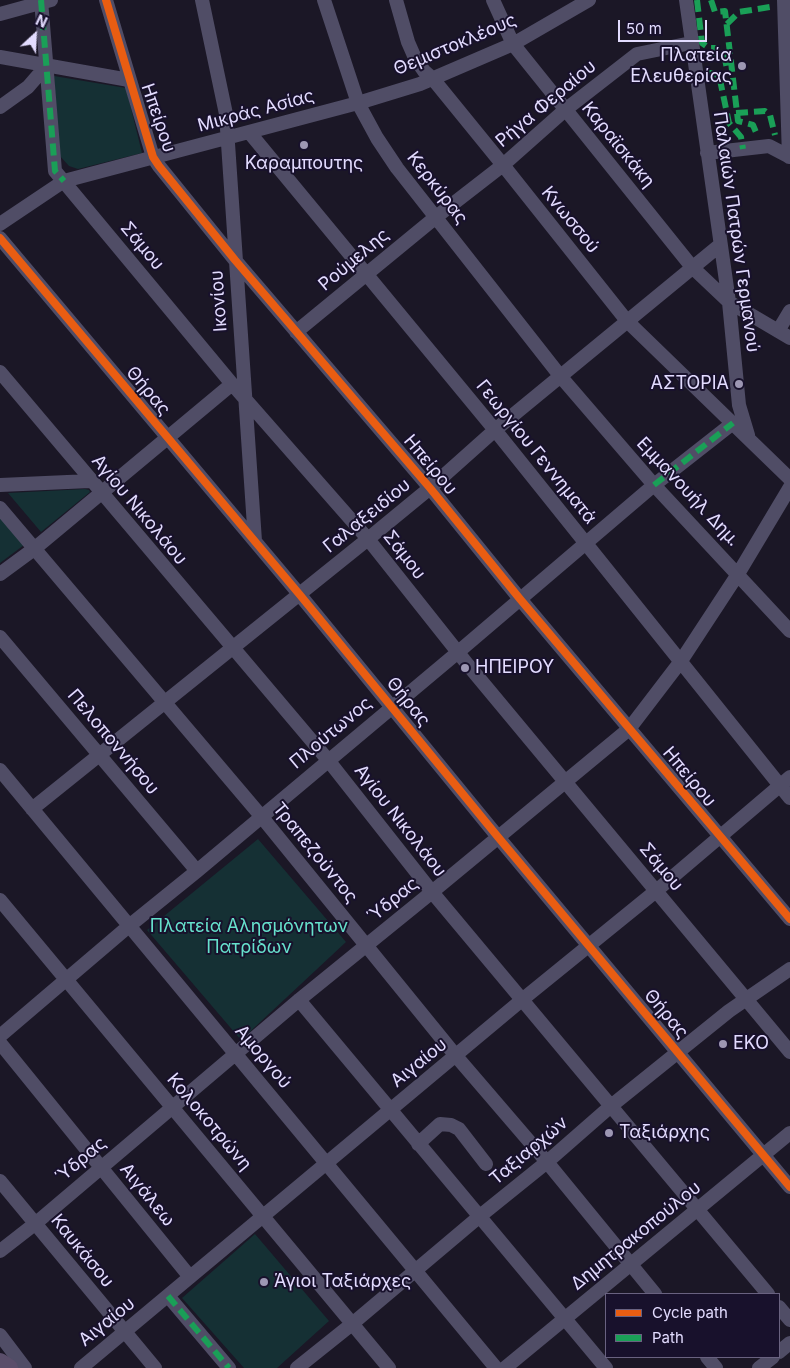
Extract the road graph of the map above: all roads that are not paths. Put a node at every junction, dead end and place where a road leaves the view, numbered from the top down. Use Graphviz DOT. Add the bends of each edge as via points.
graph roads {
  1 [pos="106,0"];
  2 [pos="202,0"];
  3 [pos="324,0"];
  4 [pos="396,0"];
  5 [pos="493,0"];
  6 [pos="686,0"];
  7 [pos="784,0"];
  8 [pos="45,1"];
  9 [pos="586,1"];
  10 [pos="790,4"];
  11 [pos="0,14"];
  12 [pos="691,43"];
  13 [pos="513,44"];
  14 [pos="0,57"];
  15 [pos="47,65"];
  16 [pos="433,79"];
  17 [pos="129,80"];
  18 [pos="358,103"];
  19 [pos="0,107"];
  20 [pos="565,110"];
  21 [pos="248,132"];
  22 [pos="227,138"];
  23 [pos="707,153"];
  24 [pos="153,157"];
  25 [pos="790,157"];
  26 [pos="502,165"];
  27 [pos="64,181"];
  28 [pos="436,217"];
  29 [pos="0,224"];
  30 [pos="0,238"];
  31 [pos="720,245"];
  32 [pos="235,260"];
  33 [pos="692,267"];
  34 [pos="366,274"];
  35 [pos="729,302"];
  36 [pos="790,311"];
  37 [pos="627,322"];
  38 [pos="778,331"];
  39 [pos="296,332"];
  40 [pos="790,338"];
  41 [pos="0,372"];
  42 [pos="561,377"];
  43 [pos="232,384"];
  44 [pos="245,398"];
  45 [pos="733,424"];
  46 [pos="496,430"];
  47 [pos="167,438"];
  48 [pos="750,438"];
  49 [pos="790,479"];
  50 [pos="90,481"];
  51 [pos="0,485"];
  52 [pos="654,485"];
  53 [pos="790,487"];
  54 [pos="430,488"];
  55 [pos="100,493"];
  56 [pos="0,508"];
  57 [pos="368,539"];
  58 [pos="255,541"];
  59 [pos="585,543"];
  60 [pos="34,549"];
  61 [pos="0,574"];
  62 [pos="738,574"];
  63 [pos="300,595"];
  64 [pos="520,599"];
  65 [pos="790,631"];
  66 [pos="0,637"];
  67 [pos="233,649"];
  68 [pos="457,653"];
  69 [pos="681,661"];
  70 [pos="165,702"];
  71 [pos="392,706"];
  72 [pos="629,729"];
  73 [pos="99,755"];
  74 [pos="328,760"];
  75 [pos="0,770"];
  76 [pos="564,781"];
  77 [pos="785,781"];
  78 [pos="790,798"];
  79 [pos="32,809"];
  80 [pos="261,816"];
  81 [pos="719,836"];
  82 [pos="498,837"];
  83 [pos="197,871"];
  84 [pos="656,891"];
  85 [pos="432,892"];
  86 [pos="0,900"];
  87 [pos="790,919"];
  88 [pos="129,926"];
  89 [pos="365,945"];
  90 [pos="589,946"];
  91 [pos="790,969"];
  92 [pos="66,980"];
  93 [pos="523,999"];
  94 [pos="745,999"];
  95 [pos="299,1000"];
  96 [pos="0,1036"];
  97 [pos="0,1043"];
  98 [pos="678,1051"];
  99 [pos="790,1052"];
  100 [pos="235,1054"];
  101 [pos="456,1056"];
  102 [pos="611,1106"];
  103 [pos="172,1107"];
  104 [pos="390,1110"];
  105 [pos="790,1133"];
  106 [pos="418,1144"];
  107 [pos="764,1155"];
  108 [pos="547,1162"];
  109 [pos="326,1163"];
  110 [pos="486,1164"];
  111 [pos="101,1168"];
  112 [pos="0,1181"];
  113 [pos="790,1186"];
  114 [pos="698,1210"];
  115 [pos="263,1216"];
  116 [pos="480,1216"];
  117 [pos="36,1223"];
  118 [pos="0,1251"];
  119 [pos="630,1265"];
  120 [pos="415,1270"];
  121 [pos="190,1277"];
  122 [pos="654,1293"];
  123 [pos="767,1293"];
  124 [pos="168,1296"];
  125 [pos="780,1308"];
  126 [pos="564,1319"];
  127 [pos="790,1320"];
  128 [pos="352,1324"];
  129 [pos="124,1333"];
  130 [pos="0,1335"];
  131 [pos="790,1343"];
  132 [pos="780,1351"];
  133 [pos="708,1358"];
  134 [pos="772,1358"];
  135 [pos="0,1362"];
  136 [pos="9,1368"];
  137 [pos="25,1368"];
  138 [pos="81,1368"];
  139 [pos="155,1368"];
  140 [pos="229,1368"];
  141 [pos="297,1368"];
  142 [pos="389,1368"];
  143 [pos="496,1368"];
  144 [pos="505,1368"];
  145 [pos="606,1368"];
  146 [pos="716,1368"];
  147 [pos="760,1368"];
  1 -- 17 [label="street, Ηπείρου"];
  2 -- 22 [label="street, Ικονίου" via="226,114"];
  3 -- 18 [label="street, Κερκύρας"];
  4 -- 16 [label="street, Κνωσσού" via="415,58"];
  5 -- 13 [label="street, Καραϊσκάκη"];
  6 -- 12 [label="street, Παλαιών Πατρών Γερμανού"];
  7 -- 10 [label="street"];
  7 -- 25 [label="street"];
  8 -- 11 [label="street"];
  8 -- 15 [label="street, Σάμου"];
  9 -- 13 [label="street, Θεμιστοκλέους"];
  12 -- 20 [label="street, Ρήγα Φεραίου" via="637,54"];
  12 -- 23 [label="street, Παλαιών Πατρών Γερμανού"];
  13 -- 16 [label="street, Θεμιστοκλέους"];
  13 -- 20 [label="street, Καραϊσκάκη"];
  14 -- 15 [label="street"];
  15 -- 17 [label="street"];
  15 -- 19 [label="street" via="28,87"];
  15 -- 27 [label="street, Σάμου" via="55,171"];
  16 -- 18 [label="street, Θεμιστοκλέους"];
  16 -- 26 [label="street, Κνωσσού"];
  17 -- 24 [label="street, Ηπείρου"];
  18 -- 21 [label="street, Μικράς Ασίας"];
  18 -- 28 [label="street, Κερκύρας" via="397,168"];
  20 -- 26 [label="street, Ρήγα Φεραίου"];
  20 -- 33 [label="street, Καραϊσκάκη"];
  21 -- 22 [label="street, Μικράς Ασίας"];
  21 -- 34 [label="street, Γεωργίου Γεννηματά"];
  22 -- 24 [label="street, Μικράς Ασίας"];
  22 -- 32 [label="street, Ικονίου"];
  23 -- 25 [label="street" via="769,146"];
  23 -- 31 [label="street, Παλαιών Πατρών Γερμανού"];
  24 -- 27 [label="street, Μικράς Ασίας"];
  24 -- 32 [label="street, Ηπείρου"];
  26 -- 28 [label="street, Ρήγα Φεραίου"];
  26 -- 37 [label="street, Κνωσσού"];
  27 -- 29 [label="street, Μικράς Ασίας"];
  27 -- 43 [label="street, Σάμου"];
  28 -- 34 [label="street, Ρούμελης"];
  28 -- 42 [label="street, Κερκύρας"];
  30 -- 47 [label="street, Θήρας"];
  31 -- 33 [label="street, Γαλαξειδίου"];
  31 -- 35 [label="street, Παλαιών Πατρών Γερμανού"];
  32 -- 39 [label="street, Ηπείρου"];
  32 -- 44 [label="street, Ικονίου"];
  33 -- 35 [label="street, Καραϊσκάκη"];
  33 -- 37 [label="street, Γαλαξειδίου"];
  34 -- 39 [label="street, Ρούμελης"];
  34 -- 46 [label="street, Γεωργίου Γεννηματά"];
  35 -- 38 [label="street, Καραϊσκάκη"];
  35 -- 48 [label="street, Παλαιών Πατρών Γερμανού" via="739,405"];
  36 -- 38 [label="street"];
  37 -- 42 [label="street, Γαλαξειδίου"];
  37 -- 45 [label="street, Κνωσσού"];
  38 -- 40 [label="street, Καραϊσκάκη"];
  39 -- 54 [label="street, Ηπείρου"];
  41 -- 50 [label="street, Αγίου Νικολάου"];
  42 -- 46 [label="street, Γαλαξειδίου"];
  42 -- 52 [label="street, Εμμανουήλ Δημ."];
  43 -- 44 [label="street, Σάμου"];
  43 -- 47 [label="street"];
  44 -- 57 [label="street, Σάμου"];
  44 -- 58 [label="street, Ικονίου"];
  45 -- 48 [label="street, Κνωσσού"];
  45 -- 52 [label="street, Πλούτωνος"];
  46 -- 54 [label="street, Γαλαξειδίου"];
  46 -- 59 [label="street, Γεωργίου Γεννηματά"];
  47 -- 55 [label="street"];
  47 -- 58 [label="street, Θήρας"];
  48 -- 49 [label="street, Κνωσσού"];
  50 -- 51 [label="street"];
  50 -- 55 [label="street, Αγίου Νικολάου"];
  52 -- 59 [label="street, Πλούτωνος"];
  52 -- 62 [label="street, Εμμανουήλ Δημ."];
  53 -- 62 [label="street, Ύδρας"];
  54 -- 57 [label="street, Γαλαξειδίου"];
  54 -- 64 [label="street, Ηπείρου"];
  55 -- 60 [label="street"];
  55 -- 67 [label="street, Αγίου Νικολάου"];
  56 -- 60 [label="street, Τραπεζούντος"];
  57 -- 63 [label="street, Γαλαξειδίου"];
  57 -- 68 [label="street, Σάμου"];
  58 -- 63 [label="street, Θήρας"];
  59 -- 64 [label="street, Πλούτωνος"];
  59 -- 69 [label="street, Γεωργίου Γεννηματά"];
  60 -- 61 [label="street"];
  60 -- 70 [label="street, Τραπεζούντος"];
  62 -- 65 [label="street, Εμμανουήλ Δημ."];
  62 -- 69 [label="street, Ύδρας"];
  63 -- 67 [label="street, Γαλαξειδίου"];
  63 -- 71 [label="street, Θήρας"];
  64 -- 68 [label="street, Πλούτωνος"];
  64 -- 72 [label="street, Ηπείρου"];
  66 -- 73 [label="street, Πελοποννήσου"];
  67 -- 70 [label="street, Γαλαξειδίου"];
  67 -- 74 [label="street, Αγίου Νικολάου"];
  68 -- 71 [label="street, Πλούτωνος"];
  68 -- 76 [label="street, Σάμου"];
  69 -- 72 [label="street, Ύδρας"];
  69 -- 77 [label="street, Γεωργίου Γεννηματά"];
  70 -- 73 [label="street, Γαλαξειδίου"];
  70 -- 80 [label="street, Τραπεζούντος"];
  71 -- 74 [label="street, Πλούτωνος"];
  71 -- 82 [label="street, Θήρας"];
  72 -- 76 [label="street, Ύδρας"];
  72 -- 81 [label="street, Ηπείρου"];
  73 -- 79 [label="street, Γαλαξειδίου"];
  73 -- 83 [label="street, Πελοποννήσου"];
  74 -- 80 [label="street, Πλούτωνος"];
  74 -- 85 [label="street, Αγίου Νικολάου"];
  75 -- 79 [label="street, Αμοργού"];
  76 -- 82 [label="street, Ύδρας"];
  76 -- 84 [label="street, Σάμου"];
  77 -- 78 [label="street, Γεωργίου Γεννηματά"];
  77 -- 81 [label="street, Αιγαίου"];
  79 -- 88 [label="street, Αμοργού"];
  80 -- 83 [label="street, Πλούτωνος"];
  80 -- 89 [label="street, Τραπεζούντος"];
  81 -- 84 [label="street, Αιγαίου"];
  81 -- 87 [label="street, Ηπείρου"];
  82 -- 85 [label="street, Ύδρας"];
  82 -- 90 [label="street, Θήρας"];
  83 -- 88 [label="street, Πλούτωνος"];
  84 -- 90 [label="street, Αιγαίου"];
  84 -- 94 [label="street, Σάμου"];
  85 -- 89 [label="street, Ύδρας"];
  85 -- 93 [label="street, Αγίου Νικολάου"];
  86 -- 92 [label="street, Κολοκοτρώνη"];
  88 -- 92 [label="street, Πλούτωνος"];
  88 -- 100 [label="street, Αμοργού"];
  89 -- 95 [label="street, Ύδρας"];
  89 -- 101 [label="street, Τραπεζούντος"];
  90 -- 93 [label="street, Αιγαίου"];
  90 -- 98 [label="street, Θήρας"];
  91 -- 94 [label="street, Ταξιαρχών"];
  92 -- 96 [label="street, Πλούτωνος"];
  92 -- 103 [label="street, Κολοκοτρώνη"];
  93 -- 101 [label="street, Αιγαίου"];
  93 -- 102 [label="street, Αγίου Νικολάου"];
  94 -- 98 [label="street, Ταξιαρχών"];
  94 -- 99 [label="street, Σάμου"];
  95 -- 100 [label="street, Ύδρας"];
  95 -- 104 [label="street"];
  97 -- 111 [label="street, Αιγάλεω"];
  98 -- 102 [label="street, Ταξιαρχών"];
  98 -- 107 [label="street, Θήρας"];
  100 -- 103 [label="street, Ύδρας"];
  100 -- 109 [label="street, Αμοργού"];
  101 -- 104 [label="street, Αιγαίου"];
  101 -- 108 [label="street, Τραπεζούντος"];
  102 -- 108 [label="street, Ταξιαρχών"];
  102 -- 114 [label="street, Αγίου Νικολάου"];
  103 -- 111 [label="street, Ύδρας"];
  103 -- 115 [label="street, Κολοκοτρώνη"];
  104 -- 106 [label="street"];
  104 -- 109 [label="street, Αιγαίου"];
  105 -- 107 [label="street, Δημητρακοπούλου"];
  106 -- 110 [label="street" via="440,1124 452,1125"];
  106 -- 116 [label="street"];
  107 -- 113 [label="street, Θήρας"];
  107 -- 114 [label="street, Δημητρακοπούλου"];
  108 -- 116 [label="street, Ταξιαρχών"];
  108 -- 119 [label="street, Τραπεζούντος"];
  109 -- 115 [label="street, Αιγαίου"];
  109 -- 120 [label="street, Αμοργού"];
  111 -- 117 [label="street, Ύδρας"];
  111 -- 121 [label="street, Αιγάλεω"];
  112 -- 117 [label="street, Καυκάσου"];
  114 -- 119 [label="street, Δημητρακοπούλου"];
  114 -- 123 [label="street, Αγίου Νικολάου"];
  115 -- 121 [label="street, Αιγαίου"];
  115 -- 128 [label="street, Κολοκοτρώνη"];
  116 -- 120 [label="street, Ταξιαρχών"];
  116 -- 126 [label="street"];
  117 -- 118 [label="street, Ύδρας"];
  117 -- 129 [label="street, Καυκάσου"];
  119 -- 122 [label="street, Τραπεζούντος"];
  119 -- 126 [label="street, Δημητρακοπούλου"];
  120 -- 128 [label="street, Ταξιαρχών"];
  120 -- 143 [label="street, Αμοργού"];
  121 -- 124 [label="street, Αιγαίου"];
  124 -- 129 [label="street, Αιγαίου"];
  124 -- 140 [label="street"];
  125 -- 127 [label="street"];
  126 -- 144 [label="street, Δημητρακοπούλου"];
  126 -- 145 [label="street"];
  128 -- 141 [label="street, Ταξιαρχών"];
  128 -- 142 [label="street, Κολοκοτρώνη"];
  129 -- 138 [label="street, Αιγαίου"];
  129 -- 139 [label="street, Καυκάσου"];
  130 -- 137 [label="street"];
  131 -- 132 [label="street"];
  133 -- 146 [label="street"];
  134 -- 147 [label="street"];
  135 -- 136 [label="main road"];
}
